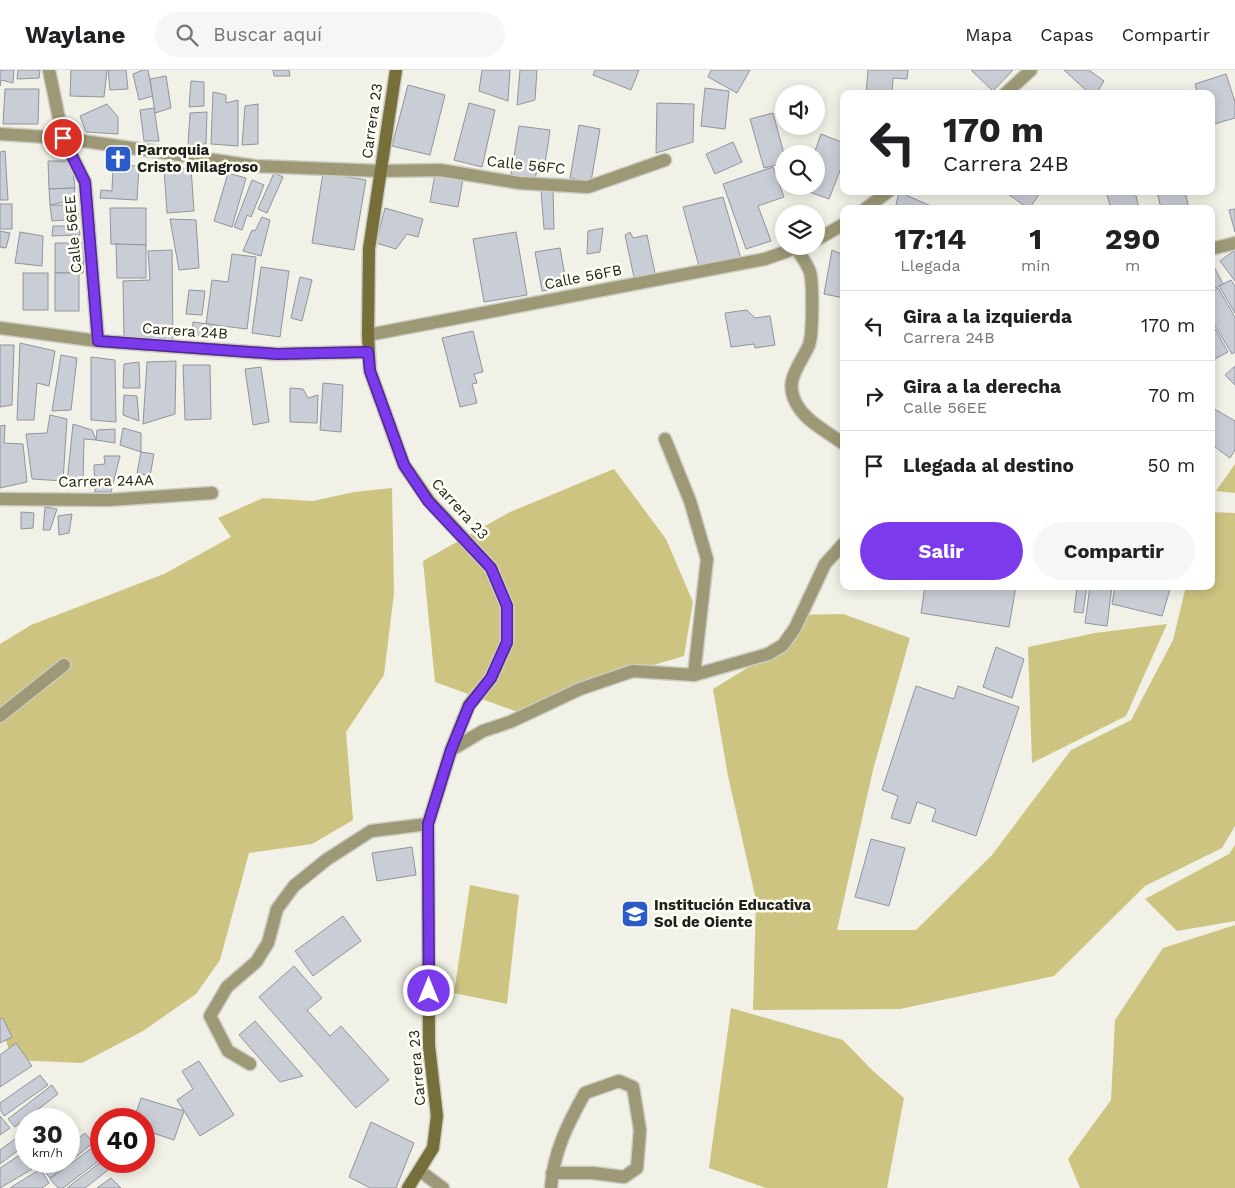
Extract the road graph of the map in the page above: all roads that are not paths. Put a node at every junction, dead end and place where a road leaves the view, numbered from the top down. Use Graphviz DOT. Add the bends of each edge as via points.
graph roads {
  1 [pos="49,70"];
  2 [pos="396,70"];
  3 [pos="1031,70"];
  4 [pos="1008,90"];
  5 [pos="0,134"];
  6 [pos="63,138"];
  7 [pos="665,160"];
  8 [pos="381,171"];
  9 [pos="884,195"];
  10 [pos="870,205"];
  11 [pos="840,226"];
  12 [pos="825,235"];
  13 [pos="1235,243"];
  14 [pos="1215,247"];
  15 [pos="775,255"];
  16 [pos="803,255"];
  17 [pos="0,328"];
  18 [pos="368,335"];
  19 [pos="98,341"];
  20 [pos="368,352"];
  21 [pos="665,439"];
  22 [pos="840,441"];
  23 [pos="212,494"];
  24 [pos="0,499"];
  25 [pos="840,548"];
  26 [pos="64,665"];
  27 [pos="694,674"];
  28 [pos="0,716"];
  29 [pos="451,750"];
  30 [pos="428,824"];
  31 [pos="250,1064"];
  32 [pos="420,1171"];
  33 [pos="552,1174"];
  34 [pos="408,1188"];
  35 [pos="443,1188"];
  36 [pos="551,1188"];
  1 -- 6 [label="street, Calle 56EE"];
  2 -- 8 [label="street, Carrera 23"];
  3 -- 4 [label="street"];
  5 -- 6 [label="street, Calle 56FC"];
  6 -- 8 [label="street, Calle 56FC" via="256,166"];
  6 -- 19 [label="street, Calle 56EE" via="85,182"];
  7 -- 8 [label="street, Calle 56FC" via="588,186 519,183 440,170"];
  8 -- 18 [label="street, Carrera 23" via="369,249"];
  9 -- 10 [label="street"];
  11 -- 12 [label="street"];
  13 -- 14 [label="street"];
  15 -- 18 [label="street, Calle 56FB"];
  16 -- 22 [label="street" via="810,274 812,325 809,344 793,374 792,390 798,407 808,418"];
  17 -- 19 [label="street, Carrera 24B"];
  18 -- 20 [label="street, Carrera 23"];
  19 -- 20 [label="street, Carrera 24B" via="277,354"];
  20 -- 29 [label="street, Carrera 23" via="370,371 404,465 428,501 491,568 507,606 507,642 491,678 469,706"];
  21 -- 27 [label="street" via="690,501 707,559"];
  23 -- 24 [label="street, Carrera 24AA" via="108,500"];
  25 -- 27 [label="street" via="826,564 783,645 768,654"];
  26 -- 28 [label="street"];
  27 -- 29 [label="street" via="633,671 580,689 483,731"];
  29 -- 30 [label="street, Carrera 23"];
  30 -- 31 [label="street" via="372,831 326,860 294,886 277,909 268,943 256,962 226,987 210,1016 228,1051"];
  30 -- 32 [label="street, Carrera 23" via="429,1046 437,1116 433,1148"];
  32 -- 34 [label="street, Carrera 23"];
  32 -- 35 [label="street"];
  33 -- 33 [label="street" via="593,1173 624,1177 637,1168 640,1130 632,1087 619,1081 585,1093 564,1130"];
  33 -- 36 [label="street"];
}
